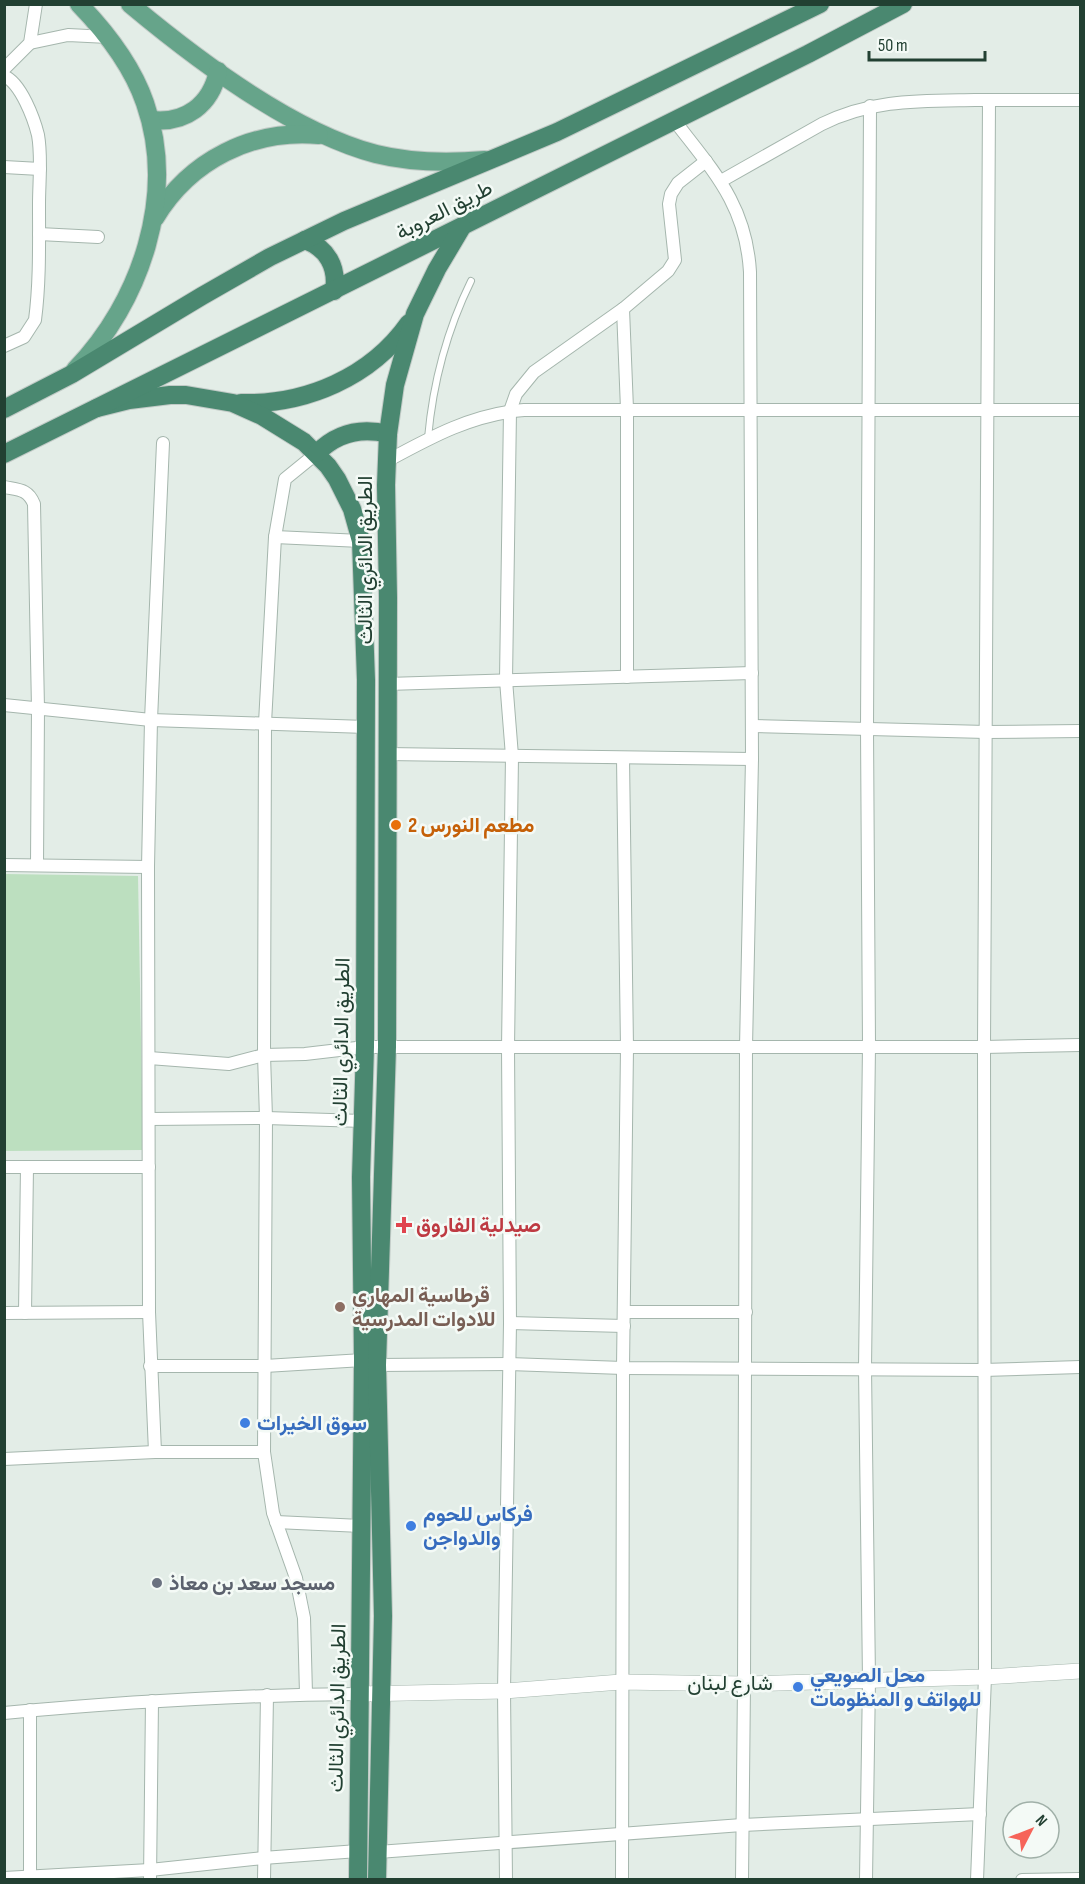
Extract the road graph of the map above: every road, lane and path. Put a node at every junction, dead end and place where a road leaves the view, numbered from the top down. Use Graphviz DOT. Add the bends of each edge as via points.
graph roads {
  1 [pos="36,4"];
  2 [pos="79,4"];
  3 [pos="130,4"];
  4 [pos="820,4"];
  5 [pos="903,4"];
  6 [pos="108,37"];
  7 [pos="30,43"];
  8 [pos="4,69"];
  9 [pos="218,71"];
  10 [pos="4,76"];
  11 [pos="988,100"];
  12 [pos="1080,100"];
  13 [pos="870,106"];
  14 [pos="150,120"];
  15 [pos="674,120"];
  16 [pos="324,135"];
  17 [pos="490,159"];
  18 [pos="706,161"];
  19 [pos="4,167"];
  20 [pos="40,169"];
  21 [pos="721,181"];
  22 [pos="152,223"];
  23 [pos="462,227"];
  24 [pos="39,234"];
  25 [pos="98,237"];
  26 [pos="305,240"];
  27 [pos="471,281"];
  28 [pos="334,291"];
  29 [pos="623,309"];
  30 [pos="415,314"];
  31 [pos="4,346"];
  32 [pos="72,374"];
  33 [pos="233,403"];
  34 [pos="97,408"];
  35 [pos="4,409"];
  36 [pos="627,409"];
  37 [pos="750,410"];
  38 [pos="868,410"];
  39 [pos="988,410"];
  40 [pos="1080,410"];
  41 [pos="510,411"];
  42 [pos="388,434"];
  43 [pos="428,439"];
  44 [pos="163,443"];
  45 [pos="317,453"];
  46 [pos="4,454"];
  47 [pos="387,461"];
  48 [pos="4,487"];
  49 [pos="275,537"];
  50 [pos="361,541"];
  51 [pos="752,673"];
  52 [pos="627,677"];
  53 [pos="506,680"];
  54 [pos="387,684"];
  55 [pos="4,705"];
  56 [pos="38,708"];
  57 [pos="152,720"];
  58 [pos="265,723"];
  59 [pos="752,726"];
  60 [pos="366,727"];
  61 [pos="867,729"];
  62 [pos="1080,731"];
  63 [pos="986,732"];
  64 [pos="387,754"];
  65 [pos="512,756"];
  66 [pos="623,758"];
  67 [pos="752,759"];
  68 [pos="4,865"];
  69 [pos="37,865"];
  70 [pos="148,867"];
  71 [pos="1080,1045"];
  72 [pos="869,1046"];
  73 [pos="365,1047"];
  74 [pos="387,1047"];
  75 [pos="746,1047"];
  76 [pos="984,1047"];
  77 [pos="508,1048"];
  78 [pos="627,1048"];
  79 [pos="264,1055"];
  80 [pos="149,1058"];
  81 [pos="266,1118"];
  82 [pos="149,1119"];
  83 [pos="363,1121"];
  84 [pos="4,1167"];
  85 [pos="27,1167"];
  86 [pos="149,1167"];
  87 [pos="149,1312"];
  88 [pos="625,1312"];
  89 [pos="746,1312"];
  90 [pos="4,1313"];
  91 [pos="25,1313"];
  92 [pos="510,1323"];
  93 [pos="624,1326"];
  94 [pos="370,1362"];
  95 [pos="508,1364"];
  96 [pos="150,1366"];
  97 [pos="265,1366"];
  98 [pos="1080,1367"];
  99 [pos="623,1368"];
  100 [pos="746,1368"];
  101 [pos="865,1368"];
  102 [pos="983,1370"];
  103 [pos="155,1452"];
  104 [pos="264,1452"];
  105 [pos="4,1459"];
  106 [pos="276,1522"];
  107 [pos="361,1526"];
  108 [pos="1080,1671"];
  109 [pos="985,1677"];
  110 [pos="869,1679"];
  111 [pos="621,1682"];
  112 [pos="744,1684"];
  113 [pos="504,1691"];
  114 [pos="306,1694"];
  115 [pos="359,1694"];
  116 [pos="380,1694"];
  117 [pos="267,1695"];
  118 [pos="153,1701"];
  119 [pos="30,1710"];
  120 [pos="4,1713"];
  121 [pos="980,1814"];
  122 [pos="867,1818"];
  123 [pos="742,1825"];
  124 [pos="622,1834"];
  125 [pos="506,1842"];
  126 [pos="358,1851"];
  127 [pos="378,1852"];
  128 [pos="263,1858"];
  129 [pos="150,1875"];
  130 [pos="4,1878"];
  131 [pos="30,1878"];
  132 [pos="1080,1879"];
  133 [pos="264,1880"];
  134 [pos="358,1880"];
  135 [pos="377,1880"];
  136 [pos="506,1880"];
  137 [pos="622,1880"];
  138 [pos="741,1880"];
  139 [pos="866,1880"];
  140 [pos="977,1880"];
  141 [pos="1022,1880"];
  1 -- 7 [label="street"];
  2 -- 6 [label="main road"];
  3 -- 9 [label="main road"];
  4 -- 17 [label="highway, طريق العروبة" via="557,132"];
  5 -- 15 [label="highway, طريق العروبة"];
  6 -- 7 [label="street" via="68,35"];
  6 -- 14 [label="main road" via="130,68"];
  7 -- 8 [label="street"];
  9 -- 14 [label="main road" via="213,89 195,110 169,121"];
  9 -- 16 [label="main road"];
  10 -- 20 [label="street" via="19,91 34,120"];
  11 -- 12 [label="street"];
  11 -- 13 [label="street" via="906,101"];
  11 -- 39 [label="street"];
  13 -- 21 [label="street" via="837,116"];
  13 -- 38 [label="street"];
  14 -- 22 [label="main road" via="156,182"];
  15 -- 18 [label="street"];
  15 -- 23 [label="highway, طريق العروبة"];
  16 -- 17 [label="main road" via="405,160"];
  16 -- 22 [label="main road" via="268,137 215,157 172,192"];
  17 -- 26 [label="highway, طريق العروبة"];
  18 -- 21 [label="street"];
  18 -- 29 [label="street" via="678,183 671,194 675,260 668,271"];
  19 -- 20 [label="street"];
  20 -- 24 [label="street"];
  21 -- 37 [label="street" via="740,218 748,251"];
  22 -- 32 [label="main road" via="141,265 124,305 100,342"];
  23 -- 28 [label="highway, طريق العروبة"];
  23 -- 30 [label="highway, الطريق الدائري الثالث"];
  24 -- 25 [label="street"];
  24 -- 31 [label="street" via="35,320 24,337"];
  26 -- 28 [label="highway" via="319,247 330,260 335,275"];
  26 -- 32 [label="highway, طريق العروبة"];
  27 -- 43 [label="lane" via="440,358"];
  28 -- 34 [label="highway, طريق العروبة"];
  29 -- 36 [label="street"];
  29 -- 41 [label="street" via="534,372 521,386"];
  30 -- 33 [label="highway" via="377,357 345,380 291,400"];
  30 -- 42 [label="highway, الطريق الدائري الثالث" via="395,385"];
  32 -- 35 [label="highway, طريق العروبة"];
  33 -- 34 [label="highway, الطريق الدائري الثالث" via="170,395"];
  33 -- 45 [label="highway, الطريق الدائري الثالث" via="277,424"];
  34 -- 46 [label="highway, طريق العروبة"];
  36 -- 37 [label="street"];
  36 -- 41 [label="street"];
  36 -- 52 [label="street"];
  37 -- 38 [label="street"];
  37 -- 51 [label="street"];
  38 -- 39 [label="street"];
  38 -- 61 [label="street"];
  39 -- 40 [label="street"];
  39 -- 63 [label="street"];
  41 -- 43 [label="street" via="476,418"];
  41 -- 53 [label="street"];
  42 -- 45 [label="highway" via="365,430 344,434"];
  42 -- 47 [label="highway, الطريق الدائري الثالث"];
  43 -- 47 [label="street"];
  44 -- 57 [label="street"];
  45 -- 49 [label="street" via="285,479"];
  45 -- 50 [label="highway, الطريق الدائري الثالث" via="345,494"];
  47 -- 54 [label="highway, الطريق الدائري الثالث"];
  48 -- 56 [label="street" via="28,493 34,504"];
  49 -- 50 [label="street"];
  49 -- 58 [label="street"];
  50 -- 60 [label="highway, الطريق الدائري الثالث"];
  51 -- 52 [label="street"];
  51 -- 59 [label="street"];
  52 -- 53 [label="street"];
  53 -- 54 [label="street"];
  53 -- 65 [label="street"];
  54 -- 64 [label="highway, الطريق الدائري الثالث"];
  55 -- 56 [label="street"];
  56 -- 57 [label="street"];
  56 -- 69 [label="street"];
  57 -- 58 [label="street"];
  57 -- 70 [label="street"];
  58 -- 60 [label="street"];
  58 -- 79 [label="street"];
  59 -- 61 [label="street"];
  59 -- 67 [label="street"];
  60 -- 73 [label="highway, الطريق الدائري الثالث"];
  61 -- 63 [label="street"];
  61 -- 72 [label="street"];
  62 -- 63 [label="street"];
  63 -- 76 [label="street"];
  64 -- 65 [label="street"];
  64 -- 74 [label="highway, الطريق الدائري الثالث"];
  65 -- 66 [label="street"];
  65 -- 77 [label="street"];
  66 -- 67 [label="street"];
  66 -- 78 [label="street"];
  67 -- 75 [label="street"];
  68 -- 69 [label="street"];
  69 -- 70 [label="street"];
  70 -- 80 [label="street"];
  71 -- 76 [label="street"];
  72 -- 75 [label="street"];
  72 -- 76 [label="street"];
  72 -- 101 [label="street"];
  73 -- 74 [label="street"];
  73 -- 79 [label="street"];
  73 -- 83 [label="highway, الطريق الدائري الثالث"];
  74 -- 77 [label="street"];
  74 -- 94 [label="highway, الطريق الدائري الثالث"];
  75 -- 78 [label="street"];
  75 -- 89 [label="street"];
  76 -- 102 [label="street"];
  77 -- 78 [label="street"];
  77 -- 92 [label="street"];
  78 -- 88 [label="street"];
  79 -- 80 [label="street" via="229,1064"];
  79 -- 81 [label="street"];
  80 -- 82 [label="street"];
  81 -- 82 [label="street"];
  81 -- 83 [label="street"];
  81 -- 97 [label="street"];
  82 -- 86 [label="street"];
  83 -- 94 [label="highway, الطريق الدائري الثالث" via="361,1177"];
  84 -- 85 [label="street"];
  85 -- 86 [label="street"];
  85 -- 91 [label="street"];
  86 -- 87 [label="street"];
  87 -- 91 [label="street"];
  87 -- 96 [label="street"];
  88 -- 89 [label="street"];
  88 -- 93 [label="street"];
  89 -- 100 [label="street"];
  90 -- 91 [label="street"];
  92 -- 93 [label="street"];
  92 -- 95 [label="street"];
  93 -- 99 [label="street"];
  94 -- 95 [label="street"];
  94 -- 97 [label="street"];
  94 -- 107 [label="highway, الطريق الدائري الثالث"];
  94 -- 116 [label="highway, الطريق الدائري الثالث" via="383,1616"];
  95 -- 99 [label="street"];
  95 -- 113 [label="street"];
  96 -- 97 [label="street"];
  96 -- 103 [label="street"];
  97 -- 104 [label="street"];
  98 -- 102 [label="street"];
  99 -- 100 [label="street"];
  99 -- 111 [label="street"];
  100 -- 101 [label="street"];
  100 -- 112 [label="street"];
  101 -- 102 [label="street"];
  101 -- 110 [label="street"];
  102 -- 109 [label="street"];
  103 -- 104 [label="street"];
  103 -- 105 [label="street"];
  104 -- 106 [label="street"];
  106 -- 107 [label="street"];
  106 -- 114 [label="street" via="296,1578 304,1618"];
  107 -- 115 [label="highway, الطريق الدائري الثالث"];
  108 -- 109 [label="street, شارع لبنان"];
  109 -- 110 [label="street, شارع لبنان"];
  109 -- 121 [label="street"];
  110 -- 112 [label="street, شارع لبنان"];
  110 -- 122 [label="street"];
  111 -- 112 [label="street, شارع لبنان"];
  111 -- 113 [label="street, شارع لبنان"];
  111 -- 124 [label="street"];
  112 -- 123 [label="street"];
  113 -- 116 [label="street, شارع لبنان"];
  113 -- 125 [label="street"];
  114 -- 115 [label="street"];
  114 -- 117 [label="street"];
  115 -- 116 [label="street, شارع لبنان"];
  115 -- 126 [label="highway, الطريق الدائري الثالث"];
  116 -- 127 [label="highway, الطريق الدائري الثالث"];
  117 -- 118 [label="street"];
  117 -- 128 [label="street"];
  118 -- 119 [label="street"];
  118 -- 129 [label="street"];
  119 -- 120 [label="street"];
  119 -- 131 [label="street"];
  121 -- 122 [label="street"];
  121 -- 140 [label="street"];
  122 -- 123 [label="street"];
  122 -- 139 [label="street"];
  123 -- 124 [label="street"];
  123 -- 138 [label="street"];
  124 -- 125 [label="street"];
  124 -- 137 [label="street"];
  125 -- 127 [label="street"];
  125 -- 136 [label="street"];
  126 -- 128 [label="street"];
  126 -- 134 [label="highway, الطريق الدائري الثالث"];
  127 -- 135 [label="highway, الطريق الدائري الثالث"];
  128 -- 129 [label="street"];
  128 -- 133 [label="street"];
  129 -- 131 [label="street"];
  130 -- 131 [label="street"];
  132 -- 141 [label="street"];
}
